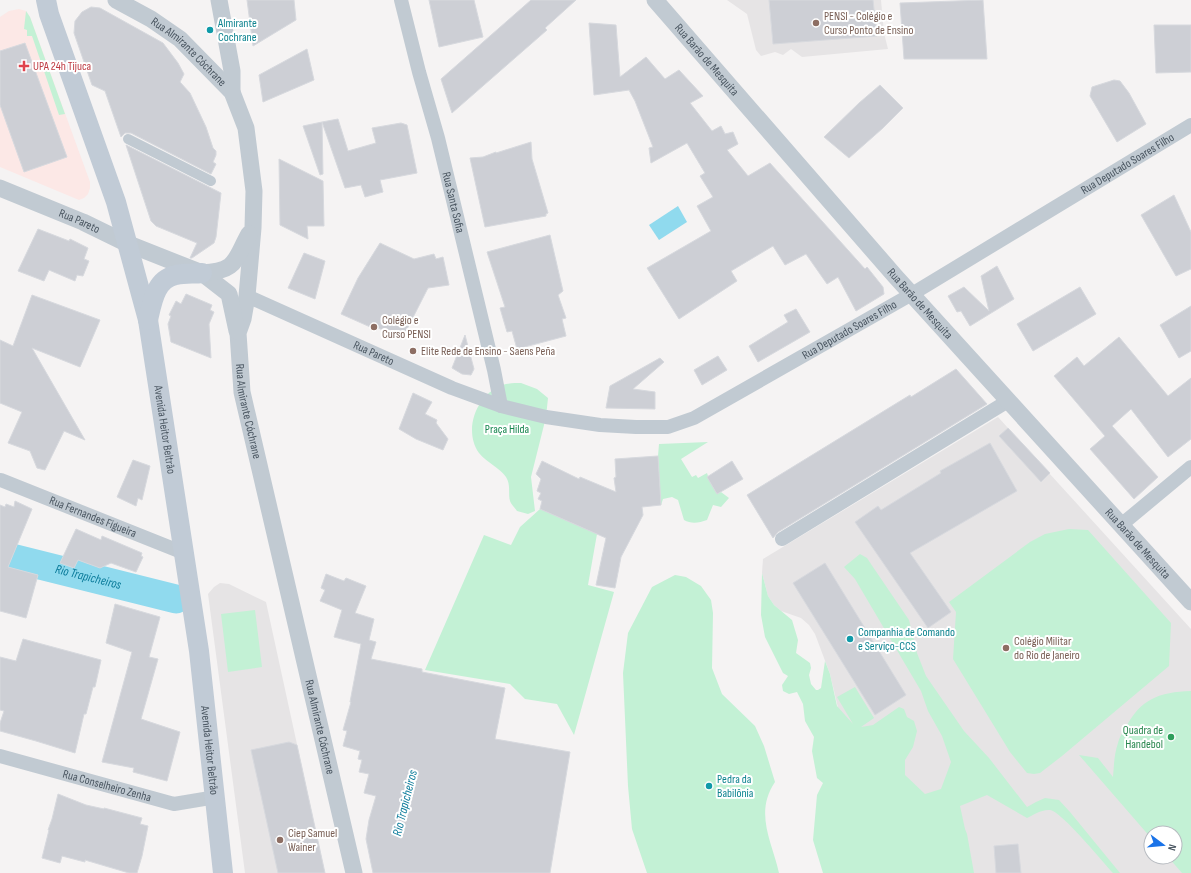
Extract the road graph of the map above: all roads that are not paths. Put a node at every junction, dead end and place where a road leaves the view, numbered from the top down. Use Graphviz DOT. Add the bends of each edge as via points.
graph roads {
  1 [pos="46,0"];
  2 [pos="116,0"];
  3 [pos="219,0"];
  4 [pos="401,0"];
  5 [pos="654,0"];
  6 [pos="232,92"];
  7 [pos="1191,125"];
  8 [pos="128,139"];
  9 [pos="211,181"];
  10 [pos="0,188"];
  11 [pos="253,228"];
  12 [pos="126,243"];
  13 [pos="202,273"];
  14 [pos="912,294"];
  15 [pos="247,296"];
  16 [pos="148,320"];
  17 [pos="238,333"];
  18 [pos="1008,401"];
  19 [pos="501,406"];
  20 [pos="1191,468"];
  21 [pos="1,480"];
  22 [pos="1122,525"];
  23 [pos="782,539"];
  24 [pos="184,553"];
  25 [pos="1191,602"];
  26 [pos="0,756"];
  27 [pos="216,797"];
  28 [pos="223,873"];
  29 [pos="354,873"];
  1 -- 12 [label="main road, Avenida Heitor Beltrão" via="116,202"];
  2 -- 6 [label="street, Rua Almirante Cóchrane" via="180,39"];
  3 -- 6 [label="street" via="232,71"];
  4 -- 19 [label="street, Rua Santa Sofia" via="440,146"];
  5 -- 14 [label="street, Rua Barão de Mesquita"];
  6 -- 11 [label="street, Rua Almirante Cóchrane" via="246,128 254,191"];
  7 -- 14 [label="street, Rua Deputado Soares Filho"];
  8 -- 9 [label="street"];
  10 -- 12 [label="street, Rua Pareto" via="83,222"];
  11 -- 13 [label="street, Rua Pareto" via="235,262 227,269"];
  11 -- 15 [label="street, Rua Almirante Cóchrane"];
  12 -- 13 [label="street, Rua Pareto"];
  12 -- 16 [label="main road, Avenida Heitor Beltrão"];
  13 -- 16 [label="main road" via="168,278 158,287"];
  13 -- 17 [label="street, Rua Pareto" via="229,294"];
  14 -- 18 [label="street, Rua Barão de Mesquita"];
  14 -- 19 [label="street, Rua Deputado Soares Filho" via="694,418 668,427 600,425"];
  15 -- 17 [label="street, Rua Almirante Cóchrane"];
  15 -- 19 [label="street, Rua Pareto" via="452,388"];
  16 -- 24 [label="main road, Avenida Heitor Beltrão"];
  17 -- 29 [label="street, Rua Almirante Cóchrane" via="242,392"];
  18 -- 22 [label="street, Rua Barão de Mesquita"];
  18 -- 23 [label="street"];
  20 -- 22 [label="street"];
  21 -- 24 [label="street, Rua Fernandes Figueira"];
  22 -- 25 [label="street, Rua Barão de Mesquita"];
  24 -- 27 [label="main road, Avenida Heitor Beltrão" via="199,651"];
  26 -- 27 [label="street, Rua Conselheiro Zenha" via="174,804"];
  27 -- 28 [label="main road, Avenida Heitor Beltrão"];
}
